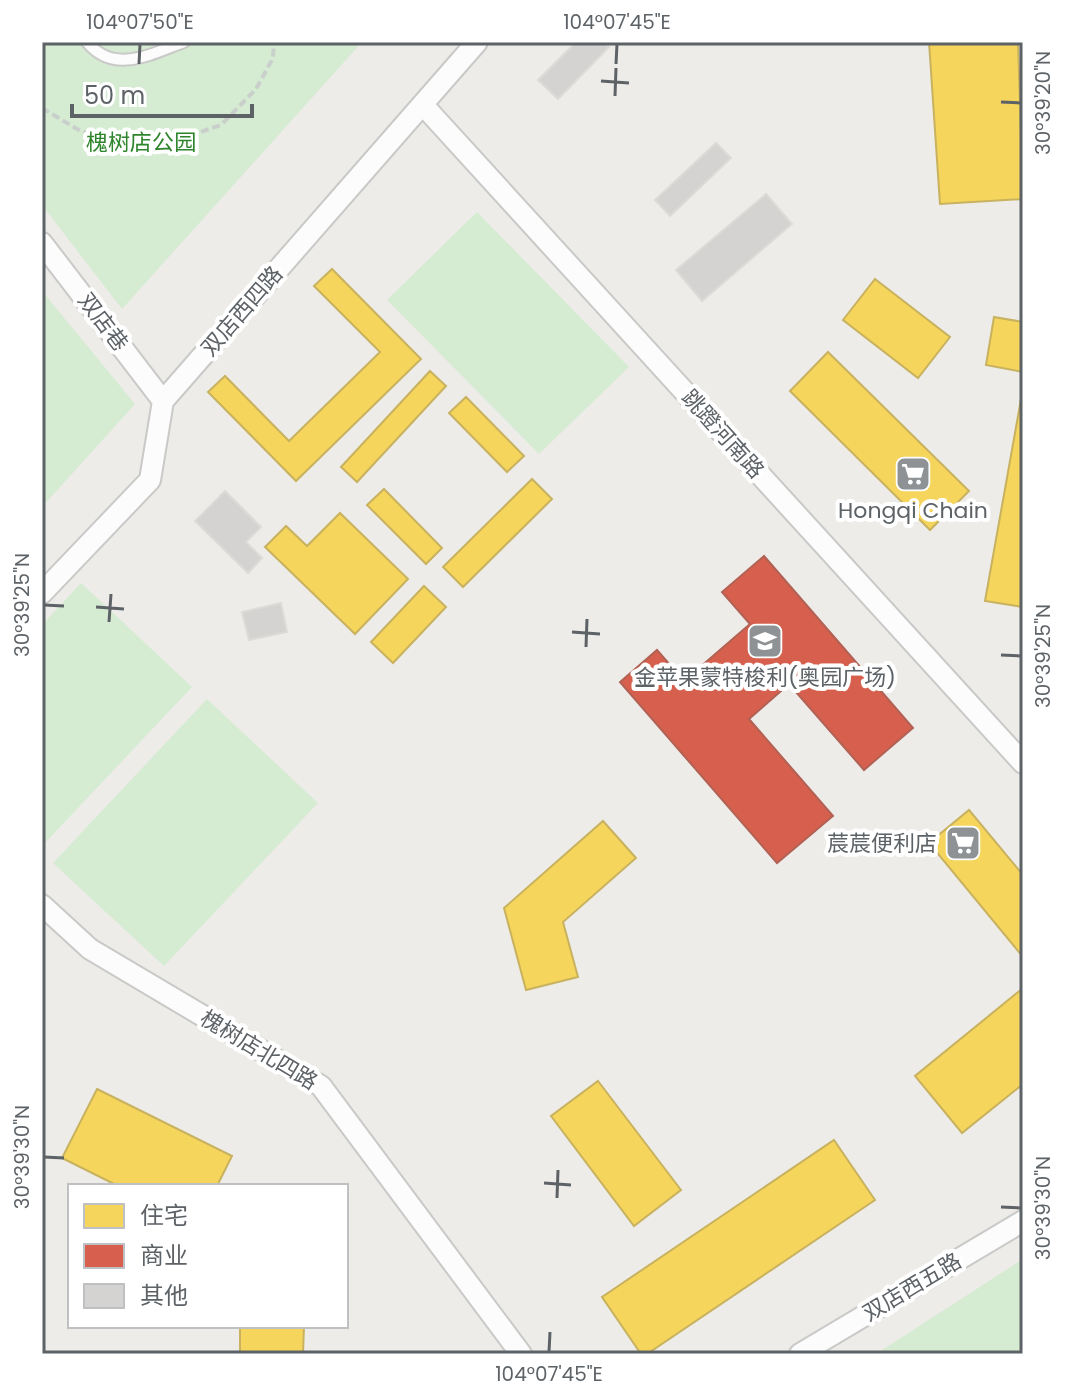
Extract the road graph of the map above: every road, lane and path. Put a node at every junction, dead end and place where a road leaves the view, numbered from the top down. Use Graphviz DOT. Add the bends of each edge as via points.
graph roads {
  1 [pos="87,42"];
  2 [pos="184,42"];
  3 [pos="274,42"];
  4 [pos="477,42"];
  5 [pos="423,105"];
  6 [pos="42,108"];
  7 [pos="42,243"];
  8 [pos="163,401"];
  9 [pos="42,593"];
  10 [pos="1023,763"];
  11 [pos="42,905"];
  12 [pos="1023,1221"];
  13 [pos="521,1354"];
  14 [pos="800,1354"];
  1 -- 2 [label="lane" via="112,61 133,60"];
  3 -- 6 [label="path" via="273,58 256,89 221,125 174,141 129,141 82,132"];
  4 -- 5 [label="street, 双店西四路"];
  5 -- 8 [label="street, 双店西四路"];
  5 -- 10 [label="street, 跳蹬河南路"];
  7 -- 8 [label="street, 双店巷"];
  8 -- 9 [label="street" via="150,480"];
  11 -- 13 [label="street, 槐树店北四路" via="90,949 321,1086"];
  12 -- 14 [label="street, 双店西五路"];
}
